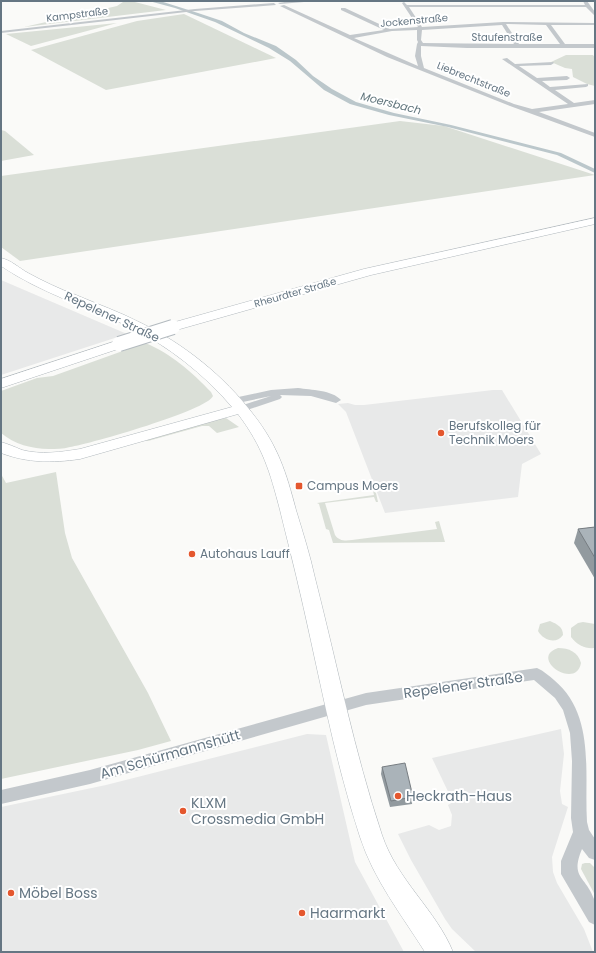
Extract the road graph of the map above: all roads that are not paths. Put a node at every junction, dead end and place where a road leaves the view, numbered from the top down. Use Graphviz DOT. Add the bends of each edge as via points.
graph roads {
  1 [pos="250,1"];
  2 [pos="314,1"];
  3 [pos="402,1"];
  4 [pos="585,1"];
  5 [pos="529,3"];
  6 [pos="279,4"];
  7 [pos="266,5"];
  8 [pos="407,6"];
  9 [pos="588,6"];
  10 [pos="343,10"];
  11 [pos="588,14"];
  12 [pos="594,14"];
  13 [pos="515,19"];
  14 [pos="477,20"];
  15 [pos="499,22"];
  16 [pos="510,23"];
  17 [pos="547,23"];
  18 [pos="481,24"];
  19 [pos="594,25"];
  20 [pos="459,26"];
  21 [pos="420,28"];
  22 [pos="388,30"];
  23 [pos="1,32"];
  24 [pos="467,33"];
  25 [pos="349,37"];
  26 [pos="467,40"];
  27 [pos="419,44"];
  28 [pos="467,46"];
  29 [pos="517,46"];
  30 [pos="564,46"];
  31 [pos="595,46"];
  32 [pos="505,59"];
  33 [pos="551,63"];
  34 [pos="516,65"];
  35 [pos="422,69"];
  36 [pos="568,78"];
  37 [pos="537,80"];
  38 [pos="586,85"];
  39 [pos="549,89"];
  40 [pos="595,102"];
  41 [pos="573,105"];
  42 [pos="532,111"];
  43 [pos="595,136"];
  44 [pos="595,221"];
  45 [pos="1,261"];
  46 [pos="1,384"];
  47 [pos="336,400"];
  48 [pos="237,405"];
  49 [pos="1,447"];
  50 [pos="338,708"];
  51 [pos="1,797"];
  52 [pos="581,833"];
  53 [pos="595,852"];
  54 [pos="595,916"];
  55 [pos="440,952"];
  1 -- 7 [label="street"];
  2 -- 6 [label="street, Kampstraße"];
  3 -- 8 [label="street"];
  4 -- 9 [label="street"];
  5 -- 8 [label="street"];
  5 -- 9 [label="street"];
  6 -- 7 [label="street, Kampstraße"];
  6 -- 25 [label="street, Liebrechtstraße"];
  7 -- 23 [label="street, Kampstraße" via="175,12"];
  8 -- 21 [label="street"];
  9 -- 12 [label="street"];
  10 -- 22 [label="street"];
  11 -- 12 [label="street"];
  13 -- 16 [label="street"];
  14 -- 18 [label="street"];
  15 -- 16 [label="street, Jockenstraße"];
  15 -- 18 [label="street, Jockenstraße"];
  15 -- 29 [label="street"];
  16 -- 17 [label="street, Jockenstraße"];
  17 -- 19 [label="street, Jockenstraße"];
  17 -- 30 [label="street"];
  18 -- 20 [label="street, Jockenstraße"];
  20 -- 21 [label="street, Jockenstraße"];
  20 -- 24 [label="street"];
  21 -- 22 [label="street, Jockenstraße"];
  21 -- 27 [label="street"];
  22 -- 25 [label="street, Jockenstraße"];
  25 -- 35 [label="street, Liebrechtstraße"];
  26 -- 28 [label="street"];
  27 -- 28 [label="street, Staufenstraße"];
  27 -- 35 [label="street" via="418,56"];
  28 -- 29 [label="street, Staufenstraße"];
  29 -- 30 [label="street, Staufenstraße"];
  30 -- 31 [label="street, Staufenstraße"];
  32 -- 34 [label="street"];
  33 -- 34 [label="street"];
  34 -- 37 [label="street"];
  35 -- 42 [label="street, Liebrechtstraße"];
  36 -- 37 [label="street"];
  37 -- 39 [label="street"];
  38 -- 39 [label="street"];
  39 -- 41 [label="street"];
  40 -- 41 [label="street"];
  41 -- 42 [label="street"];
  42 -- 43 [label="street, Liebrechtstraße"];
  44 -- 46 [label="main road, Rheurdter Straße, bridge" via="368,272 173,327"];
  45 -- 48 [label="main road, Repelener Straße" via="54,290 168,343 204,370"];
  47 -- 48 [label="street" via="319,393 288,392"];
  48 -- 49 [label="main road" via="89,452 38,458 23,456"];
  48 -- 50 [label="main road, Repelener Straße" via="270,453 282,486"];
  50 -- 51 [label="street, Am Schürmannshütt" via="90,777"];
  50 -- 52 [label="street, Repelener Straße" via="366,699 537,674 560,694 573,716 579,734"];
  50 -- 55 [label="main road, Repelener Straße" via="372,838 402,895"];
  52 -- 53 [label="street"];
  52 -- 54 [label="street, Repelener Straße" via="569,861 569,874"];
}
